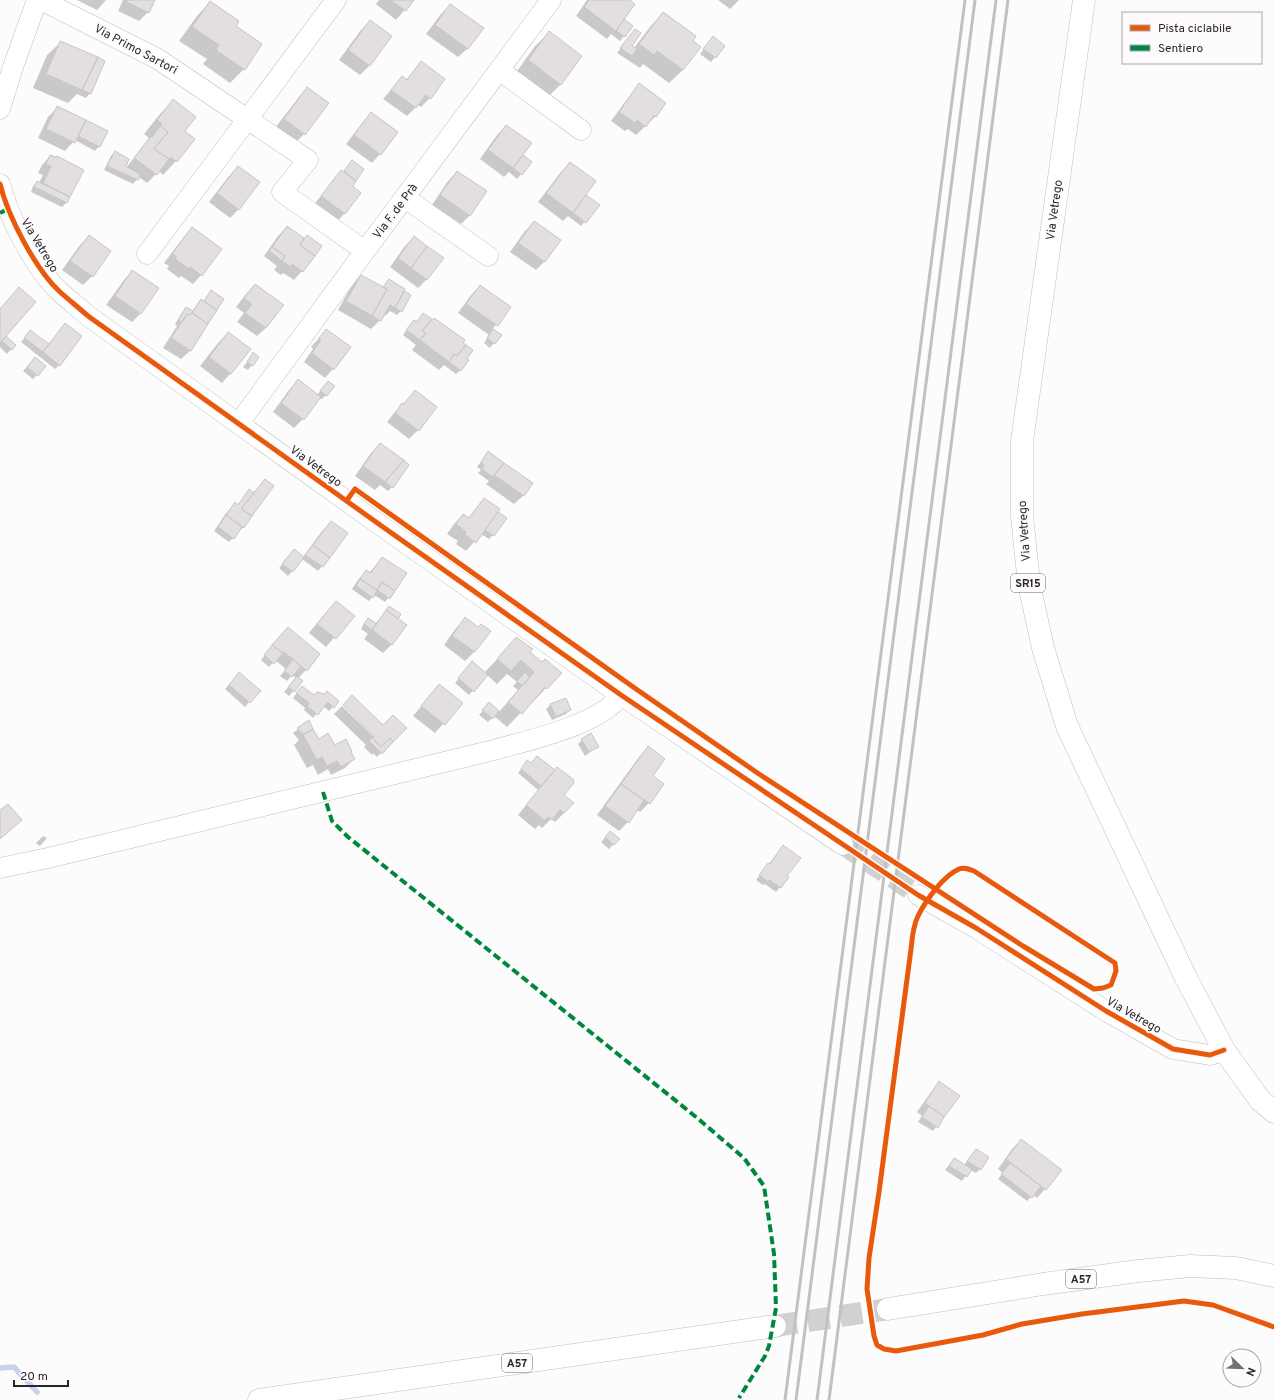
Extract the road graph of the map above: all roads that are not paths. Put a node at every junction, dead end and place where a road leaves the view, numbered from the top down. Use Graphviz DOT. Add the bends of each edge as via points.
graph roads {
  1 [pos="37,0"];
  2 [pos="41,0"];
  3 [pos="336,0"];
  4 [pos="551,0"];
  5 [pos="1084,0"];
  6 [pos="499,70"];
  7 [pos="0,109"];
  8 [pos="248,119"];
  9 [pos="581,130"];
  10 [pos="0,184"];
  11 [pos="405,198"];
  12 [pos="365,251"];
  13 [pos="147,254"];
  14 [pos="488,256"];
  15 [pos="239,423"];
  16 [pos="621,694"];
  17 [pos="843,845"];
  18 [pos="0,868"];
  19 [pos="918,895"];
  20 [pos="1224,1050"];
  21 [pos="1274,1112"];
  22 [pos="1274,1276"];
  23 [pos="888,1309"];
  24 [pos="776,1326"];
  25 [pos="259,1400"];
  1 -- 7 [label="street"];
  2 -- 8 [label="street, Via Primo Sartori" via="158,59"];
  3 -- 8 [label="street"];
  4 -- 6 [label="street, Via F. de Prà"];
  5 -- 20 [label="main road, Via Vetrego / SR15" via="1022,441 1022,516 1028,584 1043,648 1067,726 1186,978"];
  6 -- 9 [label="street"];
  6 -- 11 [label="street, Via F. de Prà"];
  8 -- 12 [label="street, Via Primo Sartori" via="308,160 282,192"];
  8 -- 13 [label="street"];
  10 -- 15 [label="street, Via Vetrego" via="10,213 36,262 60,292 88,316"];
  11 -- 12 [label="street, Via F. de Prà"];
  11 -- 14 [label="street"];
  12 -- 15 [label="street, Via F. de Prà"];
  15 -- 16 [label="street, Via Vetrego"];
  16 -- 17 [label="street, Via Vetrego"];
  16 -- 18 [label="street" via="615,704 582,723 494,750"];
  19 -- 20 [label="street, Via Vetrego" via="976,928 1106,1011 1173,1049 1210,1054"];
  20 -- 21 [label="main road, Via Vetrego / SR15" via="1260,1100"];
  22 -- 23 [label="main road, A57" via="1236,1268 1190,1266 1043,1284"];
  24 -- 25 [label="main road, A57"];
}
